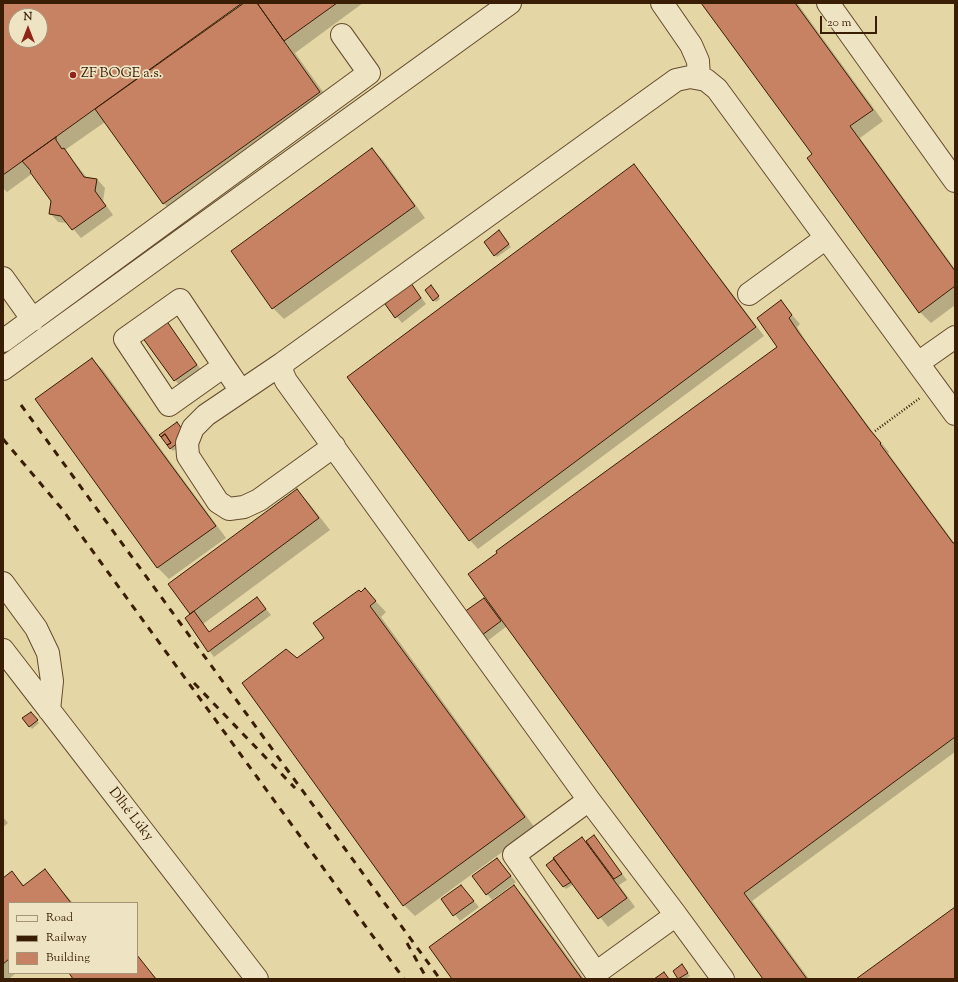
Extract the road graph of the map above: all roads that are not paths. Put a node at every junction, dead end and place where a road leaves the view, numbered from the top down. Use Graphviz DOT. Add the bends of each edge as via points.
graph roads {
  1 [pos="510,3"];
  2 [pos="662,3"];
  3 [pos="828,3"];
  4 [pos="342,35"];
  5 [pos="699,78"];
  6 [pos="955,181"];
  7 [pos="826,238"];
  8 [pos="3,278"];
  9 [pos="749,294"];
  10 [pos="33,320"];
  11 [pos="955,337"];
  12 [pos="4,338"];
  13 [pos="283,363"];
  14 [pos="918,363"];
  15 [pos="224,366"];
  16 [pos="3,369"];
  17 [pos="241,391"];
  18 [pos="955,414"];
  19 [pos="334,446"];
  20 [pos="3,583"];
  21 [pos="3,650"];
  22 [pos="49,710"];
  23 [pos="589,800"];
  24 [pos="676,915"];
  25 [pos="257,979"];
  26 [pos="724,979"];
  1 -- 16 [label="lane"];
  2 -- 5 [label="lane" via="691,45 698,61"];
  3 -- 6 [label="lane"];
  4 -- 10 [label="lane" via="369,73"];
  5 -- 7 [label="lane" via="717,89"];
  5 -- 13 [label="lane" via="676,80"];
  7 -- 9 [label="lane"];
  7 -- 14 [label="lane"];
  8 -- 10 [label="lane"];
  10 -- 12 [label="lane"];
  11 -- 14 [label="lane"];
  13 -- 17 [label="lane"];
  13 -- 19 [label="lane" via="282,372 286,381"];
  14 -- 18 [label="lane"];
  15 -- 15 [label="lane" via="180,300 125,339 169,405"];
  15 -- 17 [label="lane"];
  17 -- 19 [label="lane" via="206,415 193,428 187,443 188,456 218,502 230,509 244,507 259,500"];
  19 -- 23 [label="lane"];
  20 -- 22 [label="lane" via="36,628 48,654 52,681"];
  21 -- 22 [label="lane, Dlhé Lúky"];
  22 -- 25 [label="lane, Dlhé Lúky"];
  23 -- 24 [label="lane"];
  23 -- 24 [label="lane" via="514,855 596,973"];
  24 -- 26 [label="lane"];
}
